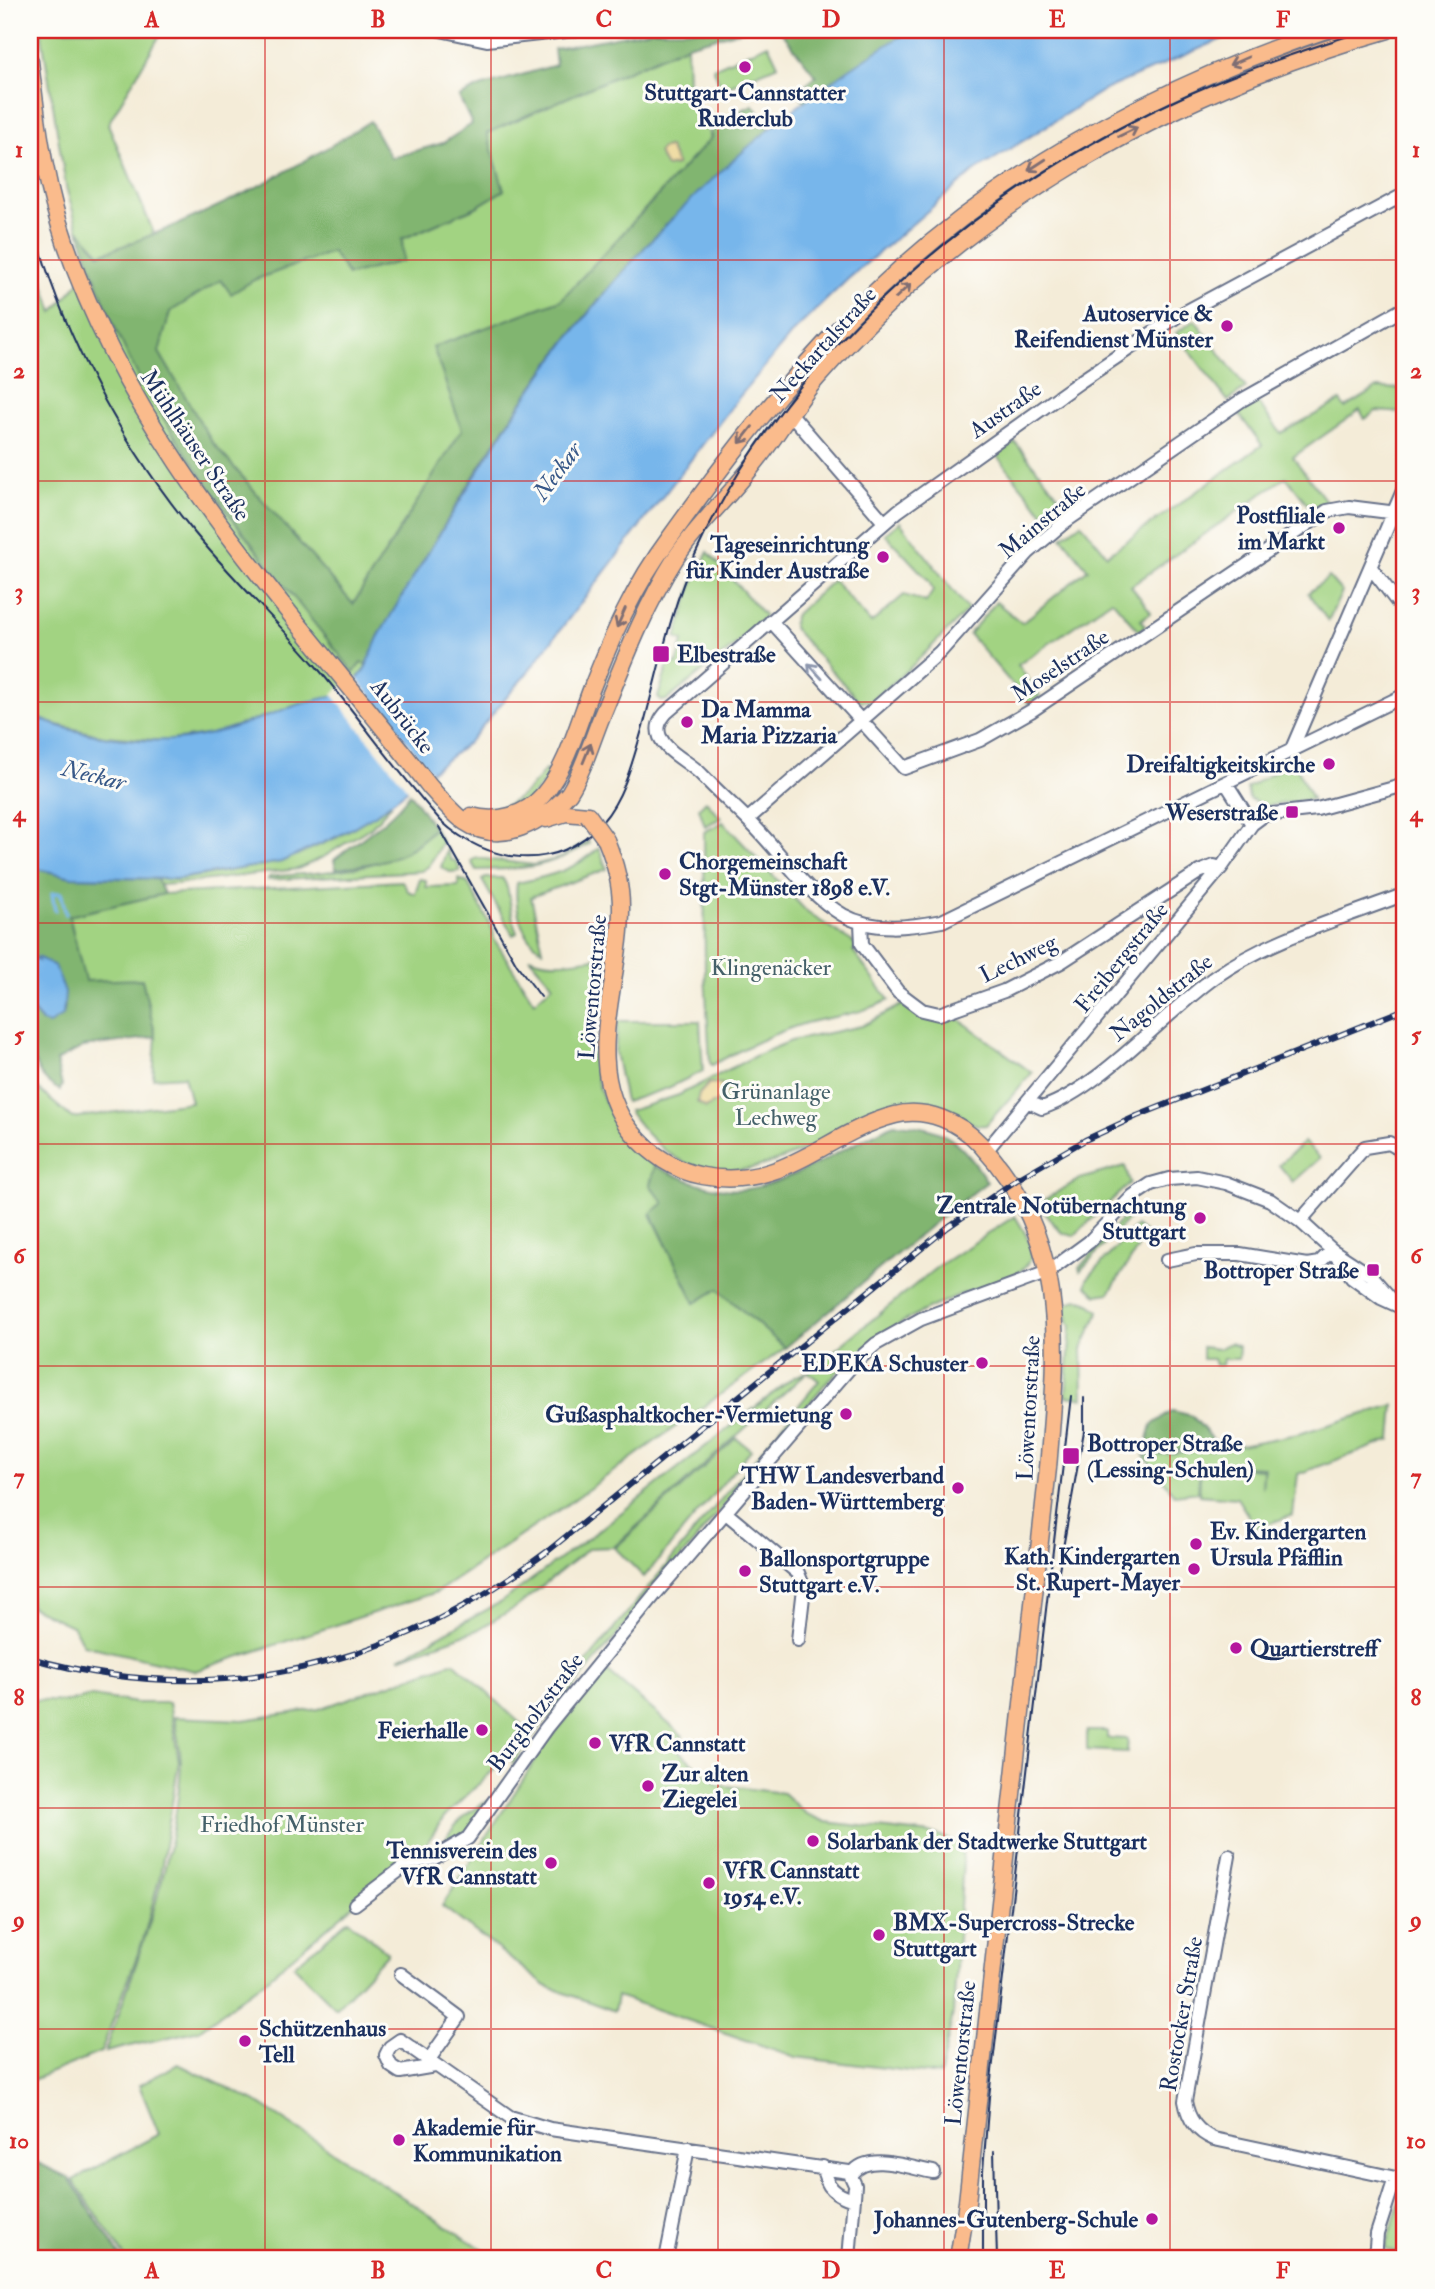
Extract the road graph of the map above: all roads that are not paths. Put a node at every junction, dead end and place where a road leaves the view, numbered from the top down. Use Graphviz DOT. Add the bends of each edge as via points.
graph roads {
  1 [pos="440,30"];
  2 [pos="575,30"];
  3 [pos="1326,30"];
  4 [pos="1388,30"];
  5 [pos="30,61"];
  6 [pos="1405,194"];
  7 [pos="1405,308"];
  8 [pos="790,413"];
  9 [pos="1405,486"];
  10 [pos="1400,513"];
  11 [pos="884,522"];
  12 [pos="1372,569"];
  13 [pos="1405,612"];
  14 [pos="771,621"];
  15 [pos="335,666"];
  16 [pos="1405,695"];
  17 [pos="861,719"];
  18 [pos="1290,751"];
  19 [pos="553,782"];
  20 [pos="1226,783"];
  21 [pos="1405,785"];
  22 [pos="435,793"];
  23 [pos="569,793"];
  24 [pos="456,811"];
  25 [pos="588,815"];
  26 [pos="748,819"];
  27 [pos="536,821"];
  28 [pos="1251,824"];
  29 [pos="1221,868"];
  30 [pos="1405,894"];
  31 [pos="861,923"];
  32 [pos="1029,1102"];
  33 [pos="986,1151"];
  34 [pos="1405,1152"];
  35 [pos="1300,1221"];
  36 [pos="1332,1250"];
  37 [pos="1167,1260"];
  38 [pos="1048,1272"];
  39 [pos="1400,1306"];
  40 [pos="726,1513"];
  41 [pos="798,1640"];
  42 [pos="1229,1856"];
  43 [pos="355,1904"];
  44 [pos="401,1974"];
  45 [pos="688,2148"];
  46 [pos="823,2167"];
  47 [pos="933,2172"];
  48 [pos="852,2174"];
  49 [pos="1400,2179"];
  50 [pos="854,2200"];
  51 [pos="967,2202"];
  52 [pos="666,2259"];
  53 [pos="849,2259"];
  54 [pos="958,2259"];
  55 [pos="968,2259"];
  56 [pos="1375,2259"];
  1 -- 2 [label="street" via="487,40"];
  3 -- 19 [label="main road, Neckartalstraße, one-way" via="1265,50 1153,99 1039,163 935,238 850,316 753,426 654,559 626,608"];
  8 -- 4 [label="main road, Neckartalstraße, one-way" via="906,287 1043,183 1115,139 1214,90"];
  5 -- 15 [label="main road, Mühlhäuser Straße" via="58,219 119,371 207,508"];
  6 -- 11 [label="street, Austraße" via="1177,317"];
  7 -- 17 [label="street, Mainstraße" via="1242,400 1066,521 1028,553 940,652"];
  8 -- 11 [label="street"];
  23 -- 8 [label="main road, Neckartalstraße, one-way" via="649,604 676,557 754,465"];
  9 -- 10 [label="street"];
  10 -- 12 [label="street"];
  10 -- 17 [label="street, Moselstraße" via="1349,507 1327,511 1031,711 980,740 904,768"];
  11 -- 14 [label="street, Austraße"];
  12 -- 13 [label="street"];
  12 -- 18 [label="street"];
  17 -- 14 [label="street, Moselstraße, one-way"];
  14 -- 26 [label="street, Austraße" via="660,720 659,734 667,748 694,766"];
  15 -- 22 [label="main road, Aubrücke"];
  16 -- 18 [label="street"];
  17 -- 26 [label="street, Mainstraße"];
  18 -- 20 [label="street"];
  19 -- 23 [label="main road, Löwentorstraße"];
  19 -- 24 [label="main road, Neckartalstraße" via="532,805 508,817 480,819"];
  20 -- 28 [label="street"];
  20 -- 31 [label="street" via="943,921 912,927"];
  21 -- 28 [label="street" via="1317,809 1265,815"];
  22 -- 24 [label="main road, Neckartalstraße"];
  23 -- 25 [label="main road, Löwentorstraße"];
  23 -- 27 [label="main road, Neckartalstraße"];
  24 -- 27 [label="main road, Neckartalstraße" via="464,821 490,830 511,831"];
  25 -- 27 [label="main road" via="566,813"];
  25 -- 33 [label="main road, Löwentorstraße, bridge" via="606,840 618,874 621,907 607,1072 630,1130 657,1156 694,1174 740,1179 782,1168 896,1114 930,1114 946,1120 970,1134"];
  26 -- 31 [label="street" via="817,895"];
  28 -- 29 [label="street, Freibergstraße"];
  29 -- 31 [label="street, Lechweg" via="1199,872 1113,931 1004,991 939,1014 922,1010 898,992 862,944"];
  29 -- 32 [label="street, Freibergstraße"];
  30 -- 32 [label="street, Nagoldstraße" via="1274,946 1218,975 1130,1050 1058,1103 1042,1108"];
  32 -- 33 [label="street, Freibergstraße"];
  33 -- 38 [label="main road, Löwentorstraße" via="1039,1236"];
  34 -- 35 [label="street" via="1389,1143 1365,1147"];
  35 -- 36 [label="street"];
  35 -- 38 [label="street" via="1250,1190 1197,1177 1169,1179 1133,1196 1089,1242"];
  36 -- 37 [label="street" via="1319,1263 1307,1265 1240,1254 1196,1254"];
  36 -- 39 [label="street" via="1352,1278"];
  38 -- 40 [label="street, Burgholzstraße" via="964,1300 876,1345 829,1390"];
  38 -- 51 [label="main road, Löwentorstraße" via="1055,1312 1056,1366 1048,1468"];
  40 -- 41 [label="street" via="799,1573 804,1588"];
  40 -- 43 [label="street, Burgholzstraße" via="546,1728 467,1838 434,1858 409,1863"];
  42 -- 49 [label="street, Rostocker Straße" via="1185,2101 1190,2119 1214,2139"];
  44 -- 45 [label="street" via="459,2017 431,2063 510,2117 550,2129"];
  45 -- 46 [label="street"];
  45 -- 52 [label="street"];
  46 -- 48 [label="street"];
  46 -- 50 [label="street" via="835,2194"];
  47 -- 48 [label="street" via="872,2162 859,2165"];
  48 -- 50 [label="street"];
  49 -- 56 [label="street" via="1377,2234"];
  50 -- 53 [label="street"];
  51 -- 54 [label="main road, Löwentorstraße"];
  51 -- 55 [label="main road, Löwentorstraße"];
}
